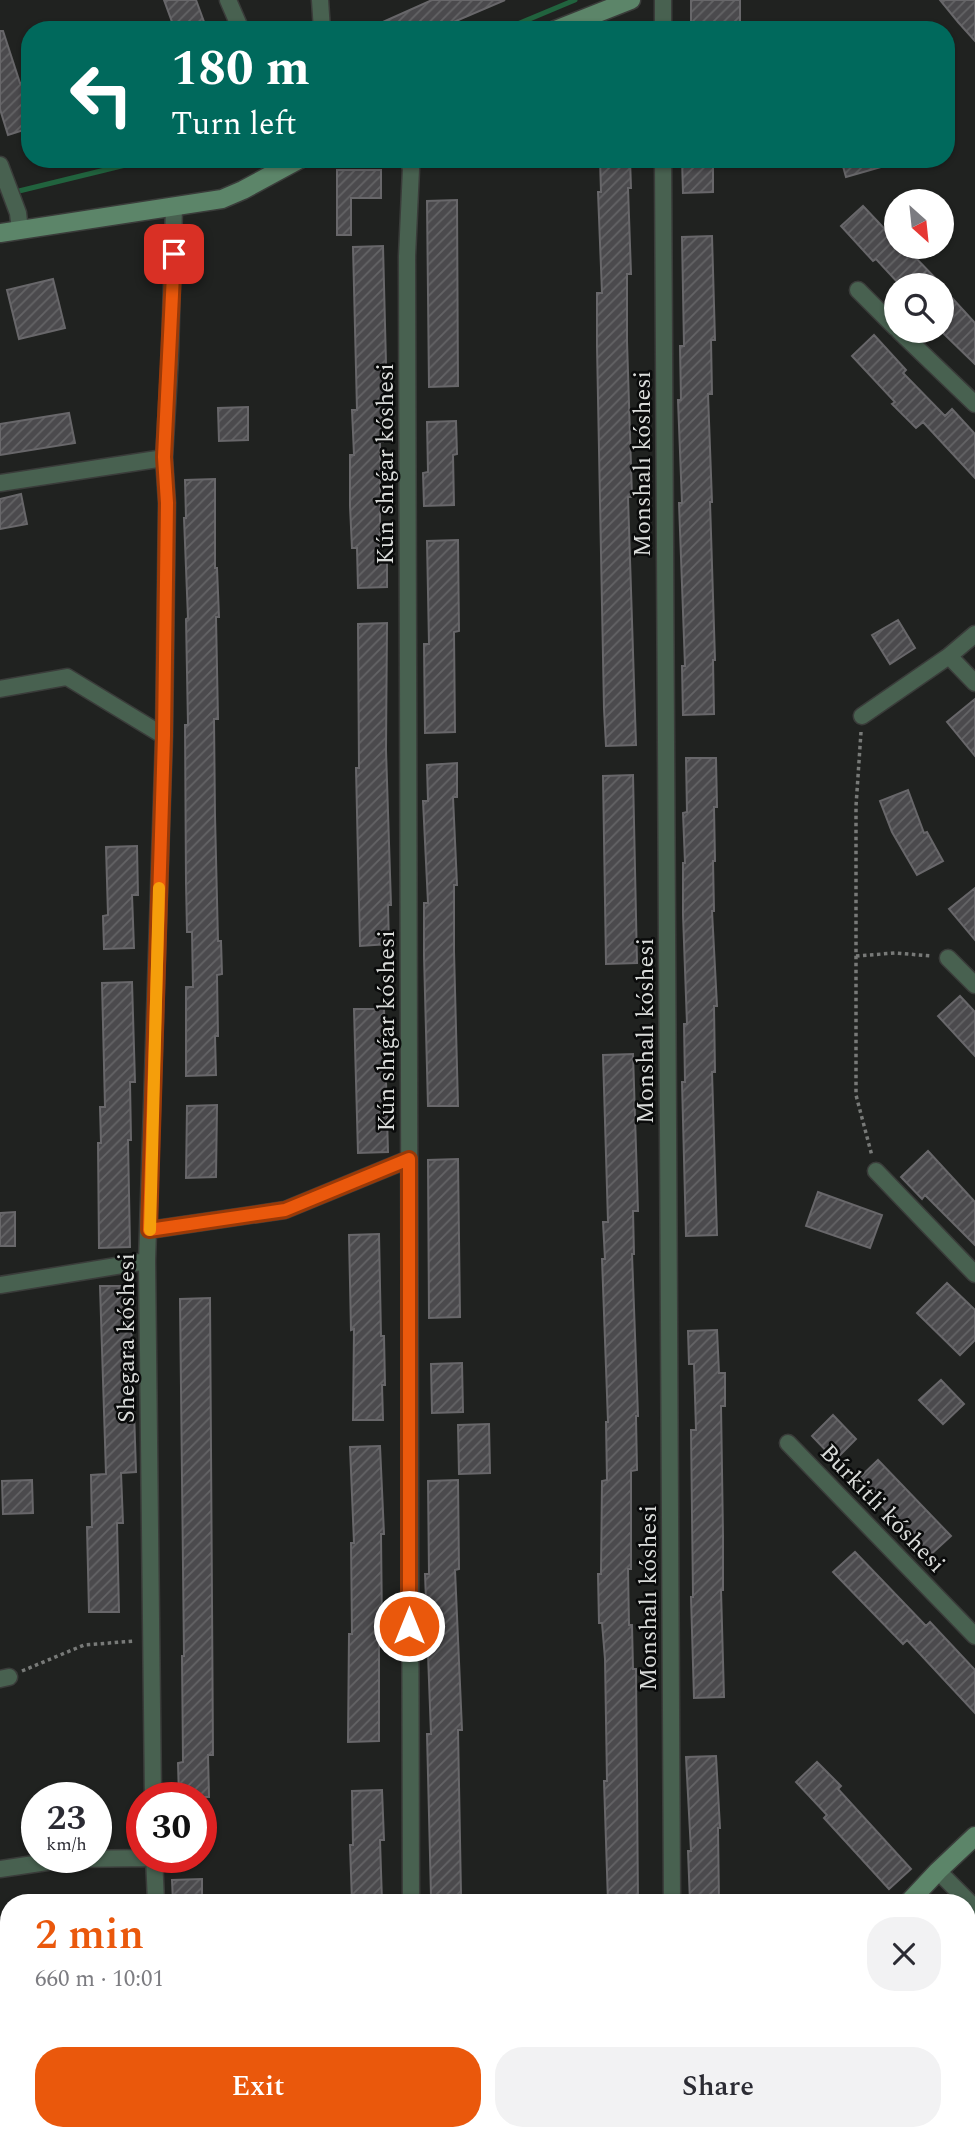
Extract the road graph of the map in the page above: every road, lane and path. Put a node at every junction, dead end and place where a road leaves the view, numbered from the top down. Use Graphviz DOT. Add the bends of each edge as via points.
graph roads {
  1 [pos="228,0"];
  2 [pos="320,0"];
  3 [pos="631,0"];
  4 [pos="663,0"];
  5 [pos="237,21"];
  6 [pos="321,21"];
  7 [pos="578,21"];
  8 [pos="663,21"];
  9 [pos="0,165"];
  10 [pos="282,168"];
  11 [pos="411,168"];
  12 [pos="663,168"];
  13 [pos="174,207"];
  14 [pos="20,230"];
  15 [pos="0,233"];
  16 [pos="858,290"];
  17 [pos="884,315"];
  18 [pos="912,343"];
  19 [pos="975,404"];
  20 [pos="164,457"];
  21 [pos="0,483"];
  22 [pos="975,634"];
  23 [pos="949,656"];
  24 [pos="975,683"];
  25 [pos="0,689"];
  26 [pos="862,716"];
  27 [pos="164,736"];
  28 [pos="856,956"];
  29 [pos="948,958"];
  30 [pos="975,985"];
  31 [pos="409,1159"];
  32 [pos="876,1171"];
  33 [pos="149,1230"];
  34 [pos="147,1261"];
  35 [pos="975,1273"];
  36 [pos="0,1285"];
  37 [pos="788,1443"];
  38 [pos="975,1636"];
  39 [pos="151,1639"];
  40 [pos="4,1678"];
  41 [pos="153,1782"];
  42 [pos="975,1836"];
  43 [pos="126,1858"];
  44 [pos="0,1869"];
  45 [pos="938,1871"];
  46 [pos="154,1873"];
  47 [pos="155,1894"];
  48 [pos="411,1894"];
  49 [pos="672,1894"];
  50 [pos="916,1894"];
  51 [pos="961,1894"];
  1 -- 5 [label="street"];
  2 -- 6 [label="street"];
  3 -- 7 [label="street"];
  4 -- 8 [label="street"];
  9 -- 14 [label="street"];
  10 -- 13 [label="street" via="222,199"];
  11 -- 31 [label="street, Kún shıǵar kóshesi" via="407,256"];
  12 -- 49 [label="street, Monshalı kóshesi"];
  13 -- 14 [label="street"];
  13 -- 20 [label="street, Shegara kóshesi"];
  14 -- 15 [label="street"];
  16 -- 17 [label="street"];
  18 -- 19 [label="street"];
  20 -- 21 [label="street"];
  20 -- 27 [label="street, Shegara kóshesi"];
  22 -- 23 [label="street"];
  23 -- 24 [label="street"];
  23 -- 26 [label="street"];
  25 -- 27 [label="street" via="67,677"];
  26 -- 28 [label="path" via="856,806"];
  27 -- 33 [label="street, Shegara kóshesi"];
  28 -- 29 [label="path" via="895,953"];
  28 -- 32 [label="path" via="856,1095"];
  29 -- 30 [label="street"];
  31 -- 33 [label="street" via="285,1210"];
  31 -- 48 [label="street, Kún shıǵar kóshesi"];
  32 -- 35 [label="street"];
  33 -- 34 [label="street, Shegara kóshesi"];
  34 -- 36 [label="street"];
  34 -- 39 [label="street, Shegara kóshesi"];
  37 -- 38 [label="street, Búrkitli kóshesi"];
  39 -- 40 [label="path" via="84,1645"];
  39 -- 41 [label="street, Shegara kóshesi"];
  42 -- 45 [label="street"];
  43 -- 44 [label="street"];
  45 -- 50 [label="street"];
  45 -- 51 [label="street"];
  46 -- 47 [label="street"];
}
